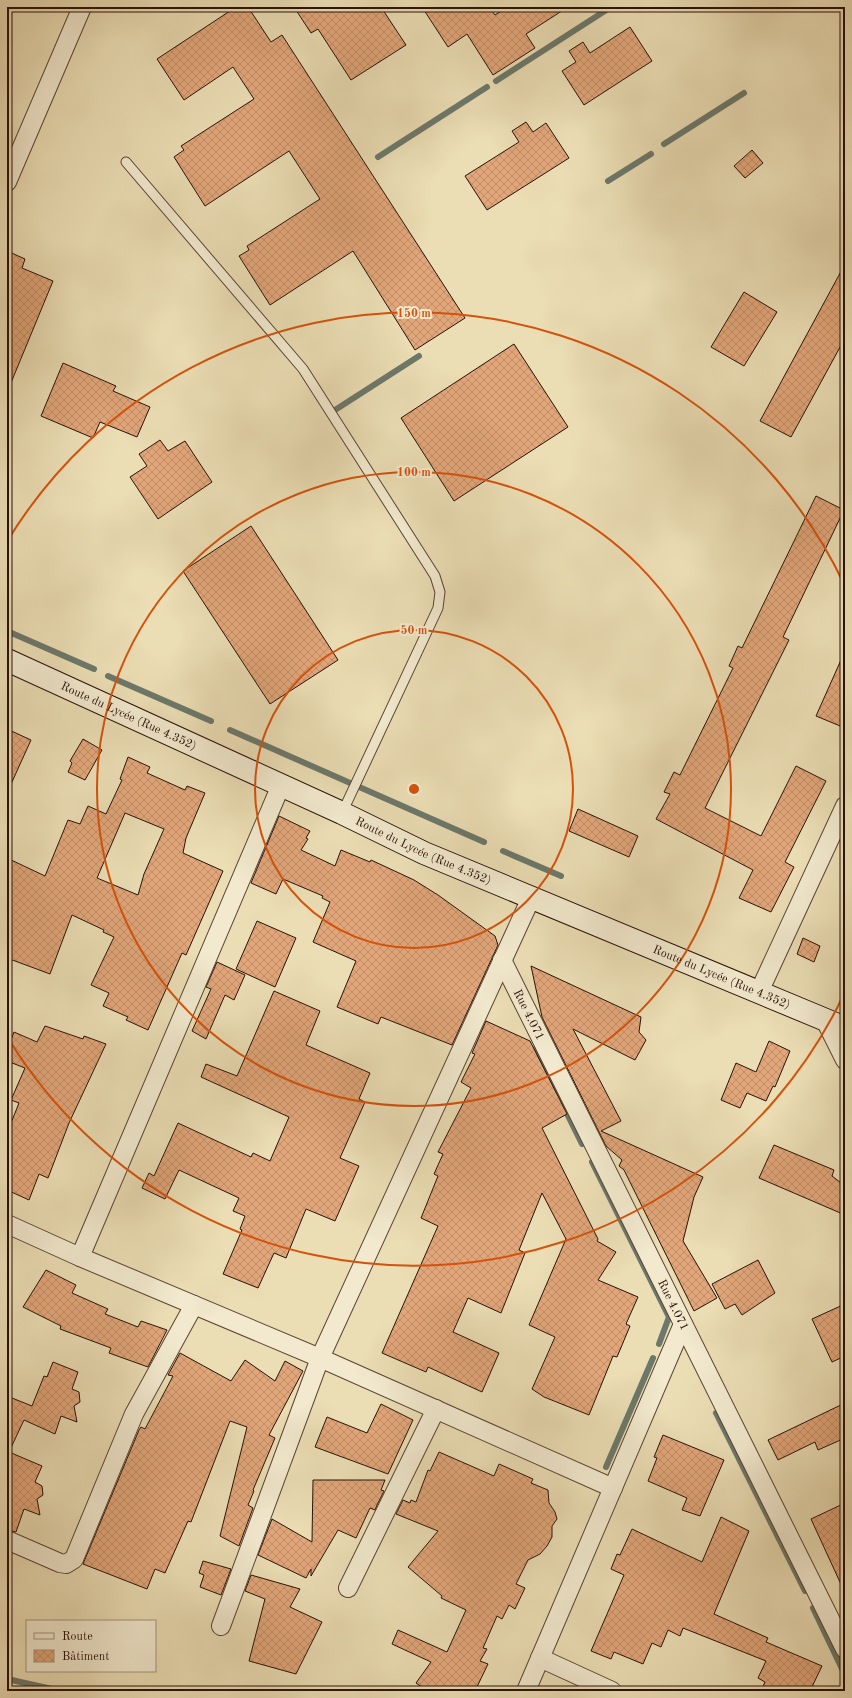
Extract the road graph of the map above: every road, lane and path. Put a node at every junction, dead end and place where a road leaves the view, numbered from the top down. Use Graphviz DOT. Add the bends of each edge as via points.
graph roads {
  1 [pos="82,7"];
  2 [pos="126,162"];
  3 [pos="7,182"];
  4 [pos="7,660"];
  5 [pos="280,785"];
  6 [pos="845,806"];
  7 [pos="342,813"];
  8 [pos="531,898"];
  9 [pos="502,960"];
  10 [pos="759,992"];
  11 [pos="835,1024"];
  12 [pos="845,1060"];
  13 [pos="7,1224"];
  14 [pos="80,1257"];
  15 [pos="194,1305"];
  16 [pos="683,1324"];
  17 [pos="320,1358"];
  18 [pos="436,1409"];
  19 [pos="613,1488"];
  20 [pos="7,1540"];
  21 [pos="348,1588"];
  22 [pos="221,1626"];
  23 [pos="845,1649"];
  24 [pos="540,1658"];
  25 [pos="526,1691"];
  26 [pos="612,1691"];
  1 -- 3 [label="street"];
  2 -- 7 [label="lane" via="303,369 435,576 440,592 438,608"];
  4 -- 5 [label="main road, Route du Lycée (Rue 4.352)"];
  5 -- 7 [label="main road, Route du Lycée (Rue 4.352)"];
  5 -- 14 [label="street"];
  6 -- 10 [label="street"];
  7 -- 8 [label="main road, Route du Lycée (Rue 4.352)" via="424,853"];
  8 -- 9 [label="street"];
  8 -- 10 [label="main road, Route du Lycée (Rue 4.352)"];
  9 -- 16 [label="street, Rue 4.071"];
  9 -- 17 [label="street"];
  10 -- 11 [label="main road, Route du Lycée (Rue 4.352)"];
  11 -- 12 [label="street"];
  13 -- 14 [label="street"];
  14 -- 15 [label="street"];
  15 -- 17 [label="street"];
  15 -- 20 [label="street" via="134,1414 74,1559 66,1564 60,1563"];
  16 -- 19 [label="street"];
  16 -- 23 [label="street, Rue 4.071"];
  17 -- 18 [label="street"];
  17 -- 22 [label="street"];
  18 -- 19 [label="street"];
  18 -- 21 [label="street"];
  19 -- 24 [label="street"];
  24 -- 25 [label="street"];
  24 -- 26 [label="street"];
}
